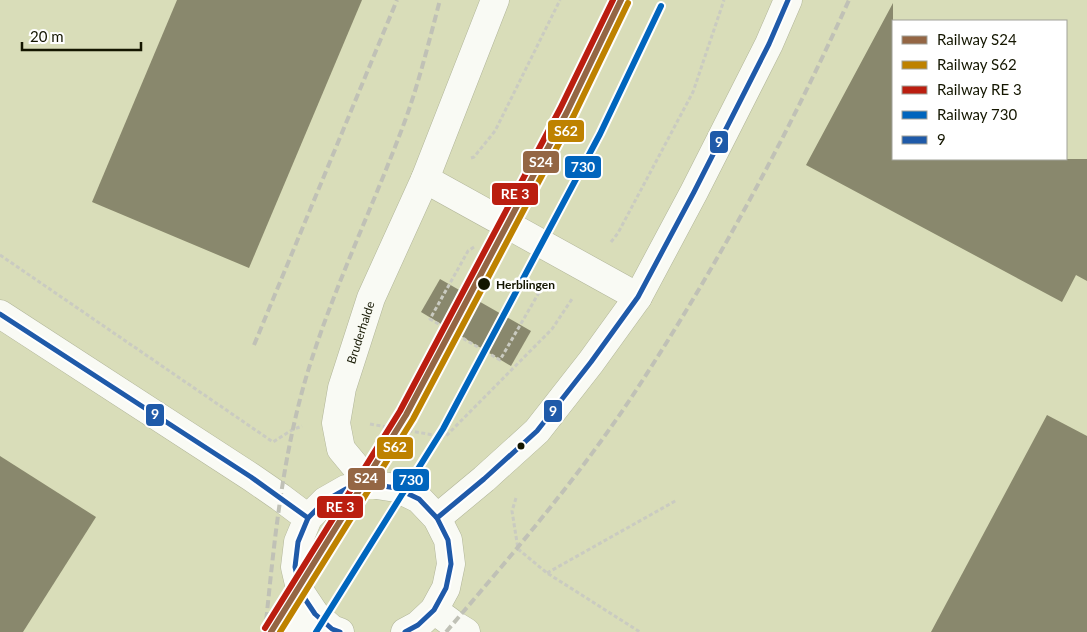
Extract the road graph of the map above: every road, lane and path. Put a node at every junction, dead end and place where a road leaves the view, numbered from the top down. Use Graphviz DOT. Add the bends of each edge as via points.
graph roads {
  1 [pos="494,0"];
  2 [pos="560,0"];
  3 [pos="724,0"];
  4 [pos="788,0"];
  5 [pos="474,157"];
  6 [pos="425,179"];
  7 [pos="468,251"];
  8 [pos="0,255"];
  9 [pos="592,271"];
  10 [pos="541,289"];
  11 [pos="638,297"];
  12 [pos="0,314"];
  13 [pos="458,336"];
  14 [pos="365,423"];
  15 [pos="308,424"];
  16 [pos="406,430"];
  17 [pos="370,484"];
  18 [pos="518,493"];
  19 [pos="677,500"];
  20 [pos="308,518"];
  21 [pos="437,518"];
  22 [pos="547,573"];
  23 [pos="434,610"];
  24 [pos="315,614"];
  25 [pos="294,632"];
  26 [pos="340,632"];
  27 [pos="405,632"];
  28 [pos="466,632"];
  29 [pos="640,632"];
  1 -- 6 [label="street, Bruderhalde"];
  2 -- 5 [label="path" via="495,131"];
  3 -- 9 [label="path" via="693,92 618,233"];
  4 -- 11 [label="street" via="769,44"];
  6 -- 9 [label="street"];
  6 -- 17 [label="street, Bruderhalde" via="371,298 342,388 336,423 341,449"];
  7 -- 13 [label="path" via="430,319"];
  8 -- 15 [label="path" via="273,442"];
  9 -- 11 [label="street"];
  9 -- 16 [label="path" via="552,329 446,437"];
  10 -- 13 [label="path" via="500,360"];
  11 -- 21 [label="street" via="537,431"];
  12 -- 20 [label="street" via="251,477"];
  13 -- 16 [label="path"];
  14 -- 16 [label="path"];
  17 -- 20 [label="street" via="346,489 325,501"];
  17 -- 21 [label="street" via="396,488 419,500"];
  18 -- 22 [label="path" via="512,511 518,549"];
  19 -- 22 [label="path"];
  20 -- 24 [label="street" via="298,542 295,567 301,593"];
  21 -- 23 [label="street" via="448,540 451,564 446,588"];
  22 -- 29 [label="path"];
  23 -- 27 [label="street"];
  23 -- 28 [label="street"];
  24 -- 25 [label="street"];
  24 -- 26 [label="street"];
}
